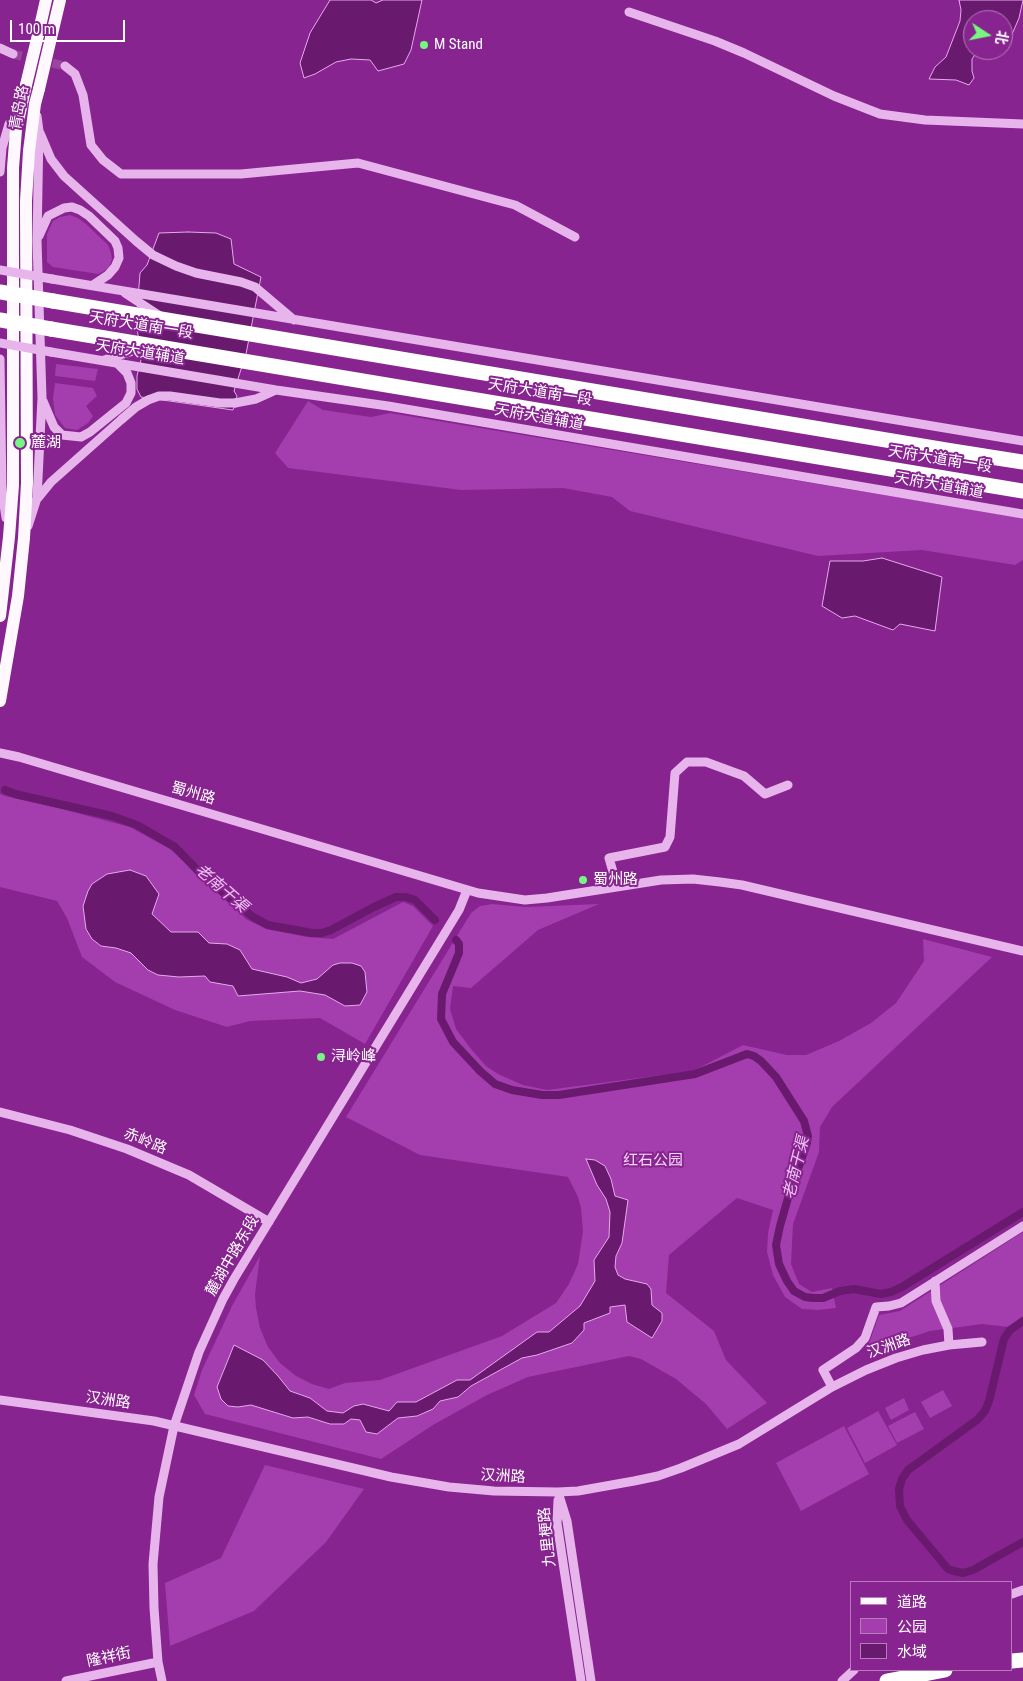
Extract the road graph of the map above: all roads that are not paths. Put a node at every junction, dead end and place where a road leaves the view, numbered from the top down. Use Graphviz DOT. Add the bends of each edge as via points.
graph roads {
  1 [pos="46,0"];
  2 [pos="60,0"];
  3 [pos="628,12"];
  4 [pos="0,48"];
  5 [pos="13,54"];
  6 [pos="65,66"];
  7 [pos="22,99"];
  8 [pos="35,104"];
  9 [pos="9,124"];
  10 [pos="1023,124"];
  11 [pos="39,131"];
  12 [pos="0,136"];
  13 [pos="0,172"];
  14 [pos="575,237"];
  15 [pos="37,241"];
  16 [pos="0,270"];
  17 [pos="93,285"];
  18 [pos="0,292"];
  19 [pos="134,302"];
  20 [pos="0,320"];
  21 [pos="294,320"];
  22 [pos="0,343"];
  23 [pos="133,347"];
  24 [pos="0,359"];
  25 [pos="101,360"];
  26 [pos="118,364"];
  27 [pos="0,383"];
  28 [pos="276,390"];
  29 [pos="42,398"];
  30 [pos="1023,441"];
  31 [pos="1023,462"];
  32 [pos="1,488"];
  33 [pos="1023,491"];
  34 [pos="37,498"];
  35 [pos="1023,514"];
  36 [pos="9,536"];
  37 [pos="24,538"];
  38 [pos="0,616"];
  39 [pos="0,701"];
  40 [pos="0,753"];
  41 [pos="788,785"];
  42 [pos="617,886"];
  43 [pos="468,890"];
  44 [pos="1023,951"];
  45 [pos="0,1112"];
  46 [pos="269,1222"];
  47 [pos="1023,1226"];
  48 [pos="935,1282"];
  49 [pos="982,1342"];
  50 [pos="949,1345"];
  51 [pos="832,1388"];
  52 [pos="0,1400"];
  53 [pos="174,1426"];
  54 [pos="558,1492"];
  55 [pos="158,1662"];
  56 [pos="853,1671"];
  57 [pos="940,1671"];
  58 [pos="66,1681"];
  59 [pos="162,1681"];
  60 [pos="581,1681"];
  61 [pos="591,1681"];
  62 [pos="842,1681"];
  63 [pos="887,1681"];
  1 -- 7 [label="main road, 青岛路, bridge"];
  2 -- 8 [label="main road, 青岛路, bridge"];
  3 -- 10 [label="street" via="744,53 880,114 926,120"];
  4 -- 5 [label="street"];
  6 -- 14 [label="street" via="75,74 83,95 92,145 103,160 121,174 241,174 358,163 515,205"];
  7 -- 9 [label="street"];
  7 -- 36 [label="main road, 青岛路" via="13,168 13,485"];
  8 -- 11 [label="street"];
  8 -- 37 [label="main road, 青岛路" via="28,152 26,201 27,483"];
  9 -- 12 [label="street"];
  9 -- 13 [label="street"];
  11 -- 15 [label="street"];
  11 -- 21 [label="street" via="51,159 64,176 153,255 196,273 255,287"];
  15 -- 17 [label="street" via="48,216 64,208 72,207 89,216 115,241 119,258 116,267"];
  15 -- 29 [label="street"];
  16 -- 17 [label="street, bridge"];
  17 -- 19 [label="street" via="118,289"];
  18 -- 19 [label="highway, 天府大道南一段, bridge" via="53,301"];
  19 -- 21 [label="street" via="256,313"];
  19 -- 31 [label="highway, 天府大道南一段" via="167,320"];
  20 -- 23 [label="highway, 天府大道南一段, bridge"];
  21 -- 30 [label="street"];
  22 -- 25 [label="street, 天府大道辅道, bridge"];
  23 -- 25 [label="street"];
  23 -- 33 [label="highway, 天府大道南一段" via="152,346"];
  24 -- 27 [label="street"];
  25 -- 26 [label="street, 天府大道辅道"];
  26 -- 28 [label="street, 天府大道辅道"];
  26 -- 29 [label="street" via="128,373 131,383 126,403 81,437 62,434 54,427"];
  27 -- 32 [label="street"];
  28 -- 34 [label="street, bridge" via="256,399 235,403 170,396 148,400 122,419"];
  28 -- 35 [label="street, 天府大道辅道" via="388,406"];
  29 -- 34 [label="street"];
  32 -- 36 [label="street"];
  34 -- 37 [label="street"];
  36 -- 38 [label="main road, 青岛路"];
  37 -- 39 [label="main road, 青岛路"];
  40 -- 43 [label="street, 蜀州路"];
  41 -- 42 [label="street" via="765,794 735,772 706,762 686,762 676,773 670,837 665,847 609,858"];
  42 -- 43 [label="street, 蜀州路" via="525,900"];
  42 -- 44 [label="street, 蜀州路" via="693,879 742,885"];
  43 -- 46 [label="street, 麓湖中路东段" via="459,910"];
  45 -- 46 [label="street, 赤岭路" via="126,1149 189,1175"];
  46 -- 53 [label="street, 麓湖中路东段" via="212,1322"];
  47 -- 48 [label="street"];
  48 -- 50 [label="street" via="936,1302 948,1329"];
  48 -- 51 [label="street" via="901,1303 876,1307 861,1343 823,1370"];
  49 -- 50 [label="street, 汉洲路"];
  50 -- 51 [label="street, 汉洲路" via="896,1358"];
  51 -- 54 [label="street, 汉洲路" via="739,1444 706,1458 658,1476"];
  52 -- 53 [label="street, 汉洲路"];
  53 -- 54 [label="street, 汉洲路" via="401,1478 471,1490"];
  53 -- 55 [label="street, 麓湖中路东段" via="159,1497 153,1564"];
  54 -- 60 [label="street, 九里梗路" via="557,1523"];
  54 -- 61 [label="street, 九里梗路" via="567,1521"];
  55 -- 58 [label="street, 隆祥街"];
  55 -- 59 [label="street, 麓湖中路东段"];
  56 -- 62 [label="street"];
  57 -- 63 [label="highway"];
}
